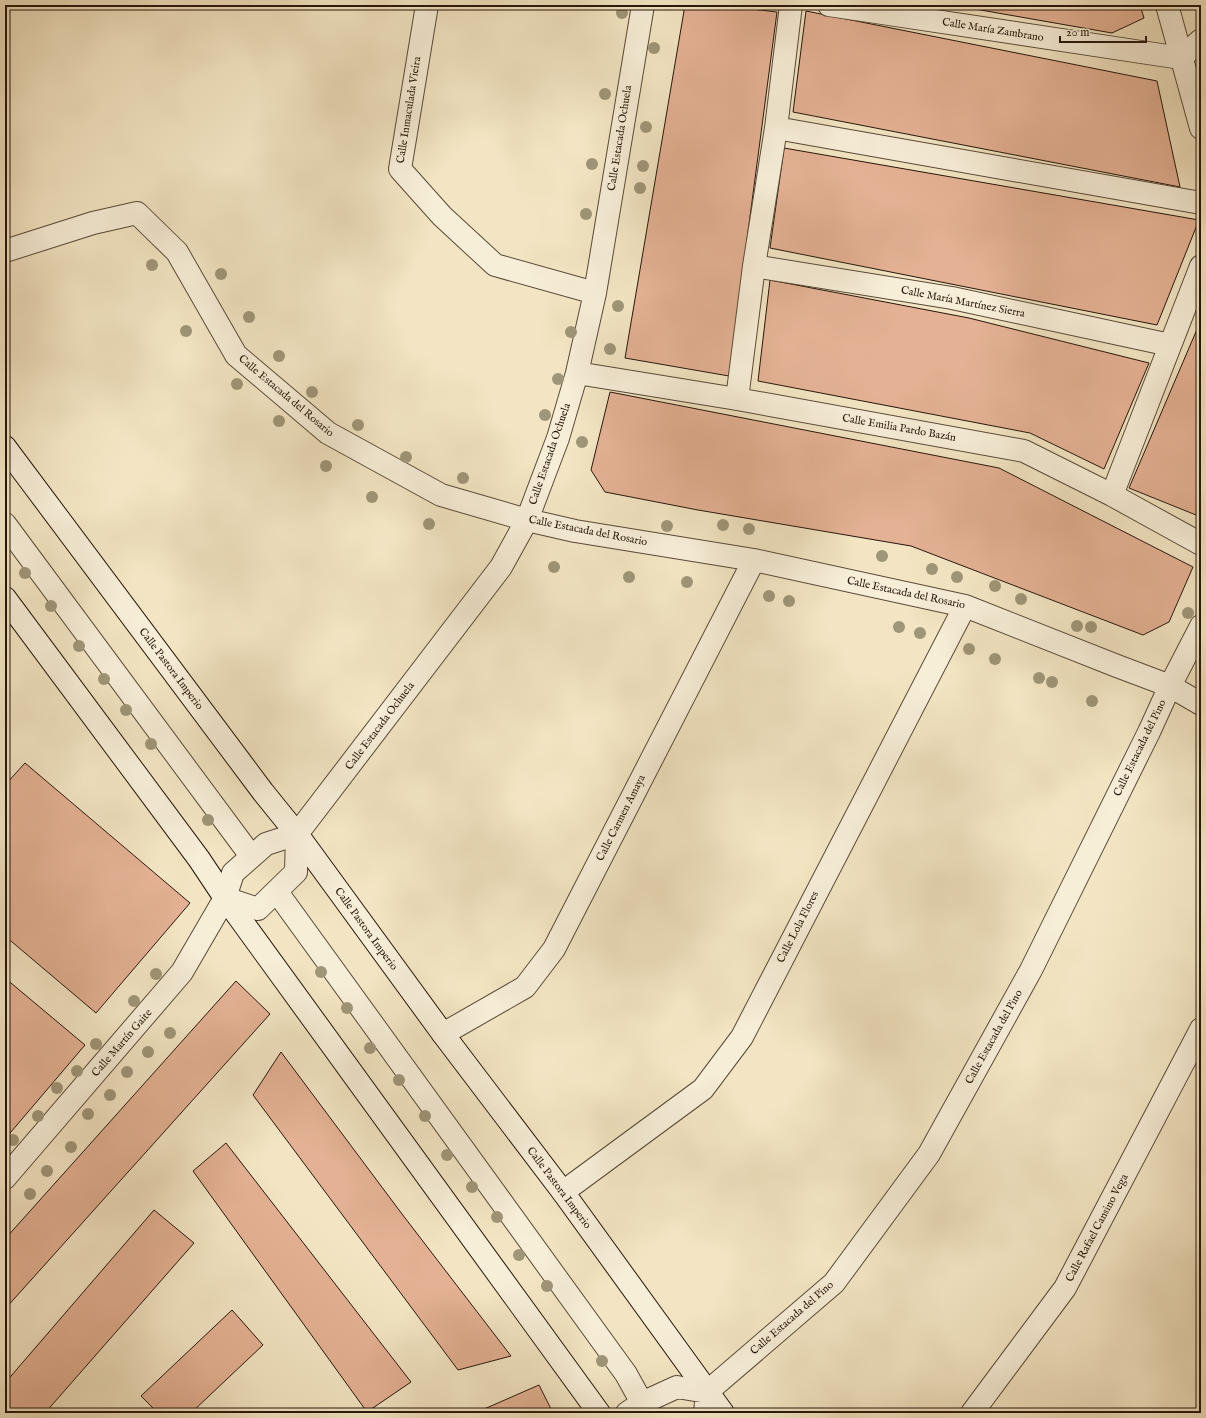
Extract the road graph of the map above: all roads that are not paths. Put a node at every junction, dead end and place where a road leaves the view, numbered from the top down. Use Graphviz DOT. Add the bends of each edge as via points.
graph roads {
  1 [pos="427,5"];
  2 [pos="643,5"];
  3 [pos="791,5"];
  4 [pos="829,5"];
  5 [pos="1167,5"];
  6 [pos="1201,40"];
  7 [pos="1181,58"];
  8 [pos="776,128"];
  9 [pos="1201,128"];
  10 [pos="1201,203"];
  11 [pos="5,251"];
  12 [pos="754,266"];
  13 [pos="1201,266"];
  14 [pos="595,293"];
  15 [pos="1170,345"];
  16 [pos="577,373"];
  17 [pos="737,399"];
  18 [pos="5,447"];
  19 [pos="1112,495"];
  20 [pos="527,520"];
  21 [pos="5,524"];
  22 [pos="1201,544"];
  23 [pos="754,560"];
  24 [pos="5,598"];
  25 [pos="965,606"];
  26 [pos="1201,626"];
  27 [pos="1170,686"];
  28 [pos="1201,704"];
  29 [pos="297,834"];
  30 [pos="251,856"];
  31 [pos="277,892"];
  32 [pos="225,898"];
  33 [pos="1201,1029"];
  34 [pos="443,1034"];
  35 [pos="5,1178"];
  36 [pos="563,1192"];
  37 [pos="707,1392"];
  38 [pos="635,1408"];
  39 [pos="599,1413"];
  40 [pos="706,1413"];
  41 [pos="723,1413"];
  42 [pos="972,1413"];
  1 -- 14 [label="street, Calle Inmaculada Vieira" via="400,169 442,216 495,265"];
  2 -- 14 [label="street, Calle Estacada Ochuela"];
  3 -- 8 [label="street"];
  4 -- 7 [label="street, Calle María Zambrano"];
  5 -- 7 [label="street"];
  6 -- 7 [label="street"];
  7 -- 9 [label="street"];
  8 -- 10 [label="street"];
  8 -- 12 [label="street"];
  11 -- 20 [label="street, Calle Estacada del Rosario" via="93,223 136,213 177,252 236,355 328,433 441,495"];
  12 -- 15 [label="street, Calle María Martínez Sierra" via="952,298"];
  12 -- 17 [label="street"];
  13 -- 15 [label="street"];
  14 -- 16 [label="street, Calle Estacada Ochuela"];
  15 -- 19 [label="street"];
  16 -- 17 [label="street, Calle Emilia Pardo Bazán"];
  16 -- 20 [label="street, Calle Estacada Ochuela" via="558,438"];
  17 -- 19 [label="street, Calle Emilia Pardo Bazán" via="1024,451"];
  18 -- 29 [label="street, Calle Pastora Imperio"];
  19 -- 22 [label="street, Calle Emilia Pardo Bazán"];
  20 -- 23 [label="street, Calle Estacada del Rosario" via="575,531"];
  20 -- 29 [label="street, Calle Estacada Ochuela" via="501,567"];
  21 -- 30 [label="street"];
  23 -- 25 [label="street, Calle Estacada del Rosario"];
  23 -- 34 [label="street, Calle Carmen Amaya" via="554,949 525,987"];
  24 -- 32 [label="street" via="199,859"];
  25 -- 27 [label="street, Calle Estacada del Rosario"];
  25 -- 36 [label="street, Calle Lola Flores" via="742,1037 703,1089"];
  26 -- 27 [label="street, Calle Estacada del Pino"];
  27 -- 28 [label="street, Calle Estacada del Rosario"];
  27 -- 37 [label="street, Calle Estacada del Pino" via="1031,970 929,1154 834,1283"];
  29 -- 30 [label="street, Calle Martín Gaite" via="266,844"];
  29 -- 31 [label="street" via="296,872"];
  29 -- 34 [label="street, Calle Pastora Imperio"];
  30 -- 32 [label="street, Calle Martín Gaite" via="233,872"];
  31 -- 32 [label="street" via="258,909"];
  31 -- 38 [label="street" via="626,1374"];
  32 -- 35 [label="street, Calle Martín Gaite" via="182,972"];
  32 -- 39 [label="street"];
  33 -- 42 [label="street, Calle Rafael Cansino Vega" via="1065,1288"];
  34 -- 36 [label="street, Calle Pastora Imperio"];
  36 -- 37 [label="street, Calle Pastora Imperio"];
  37 -- 38 [label="street" via="677,1386"];
  37 -- 40 [label="street"];
  37 -- 41 [label="street, Calle Pastora Imperio"];
}
